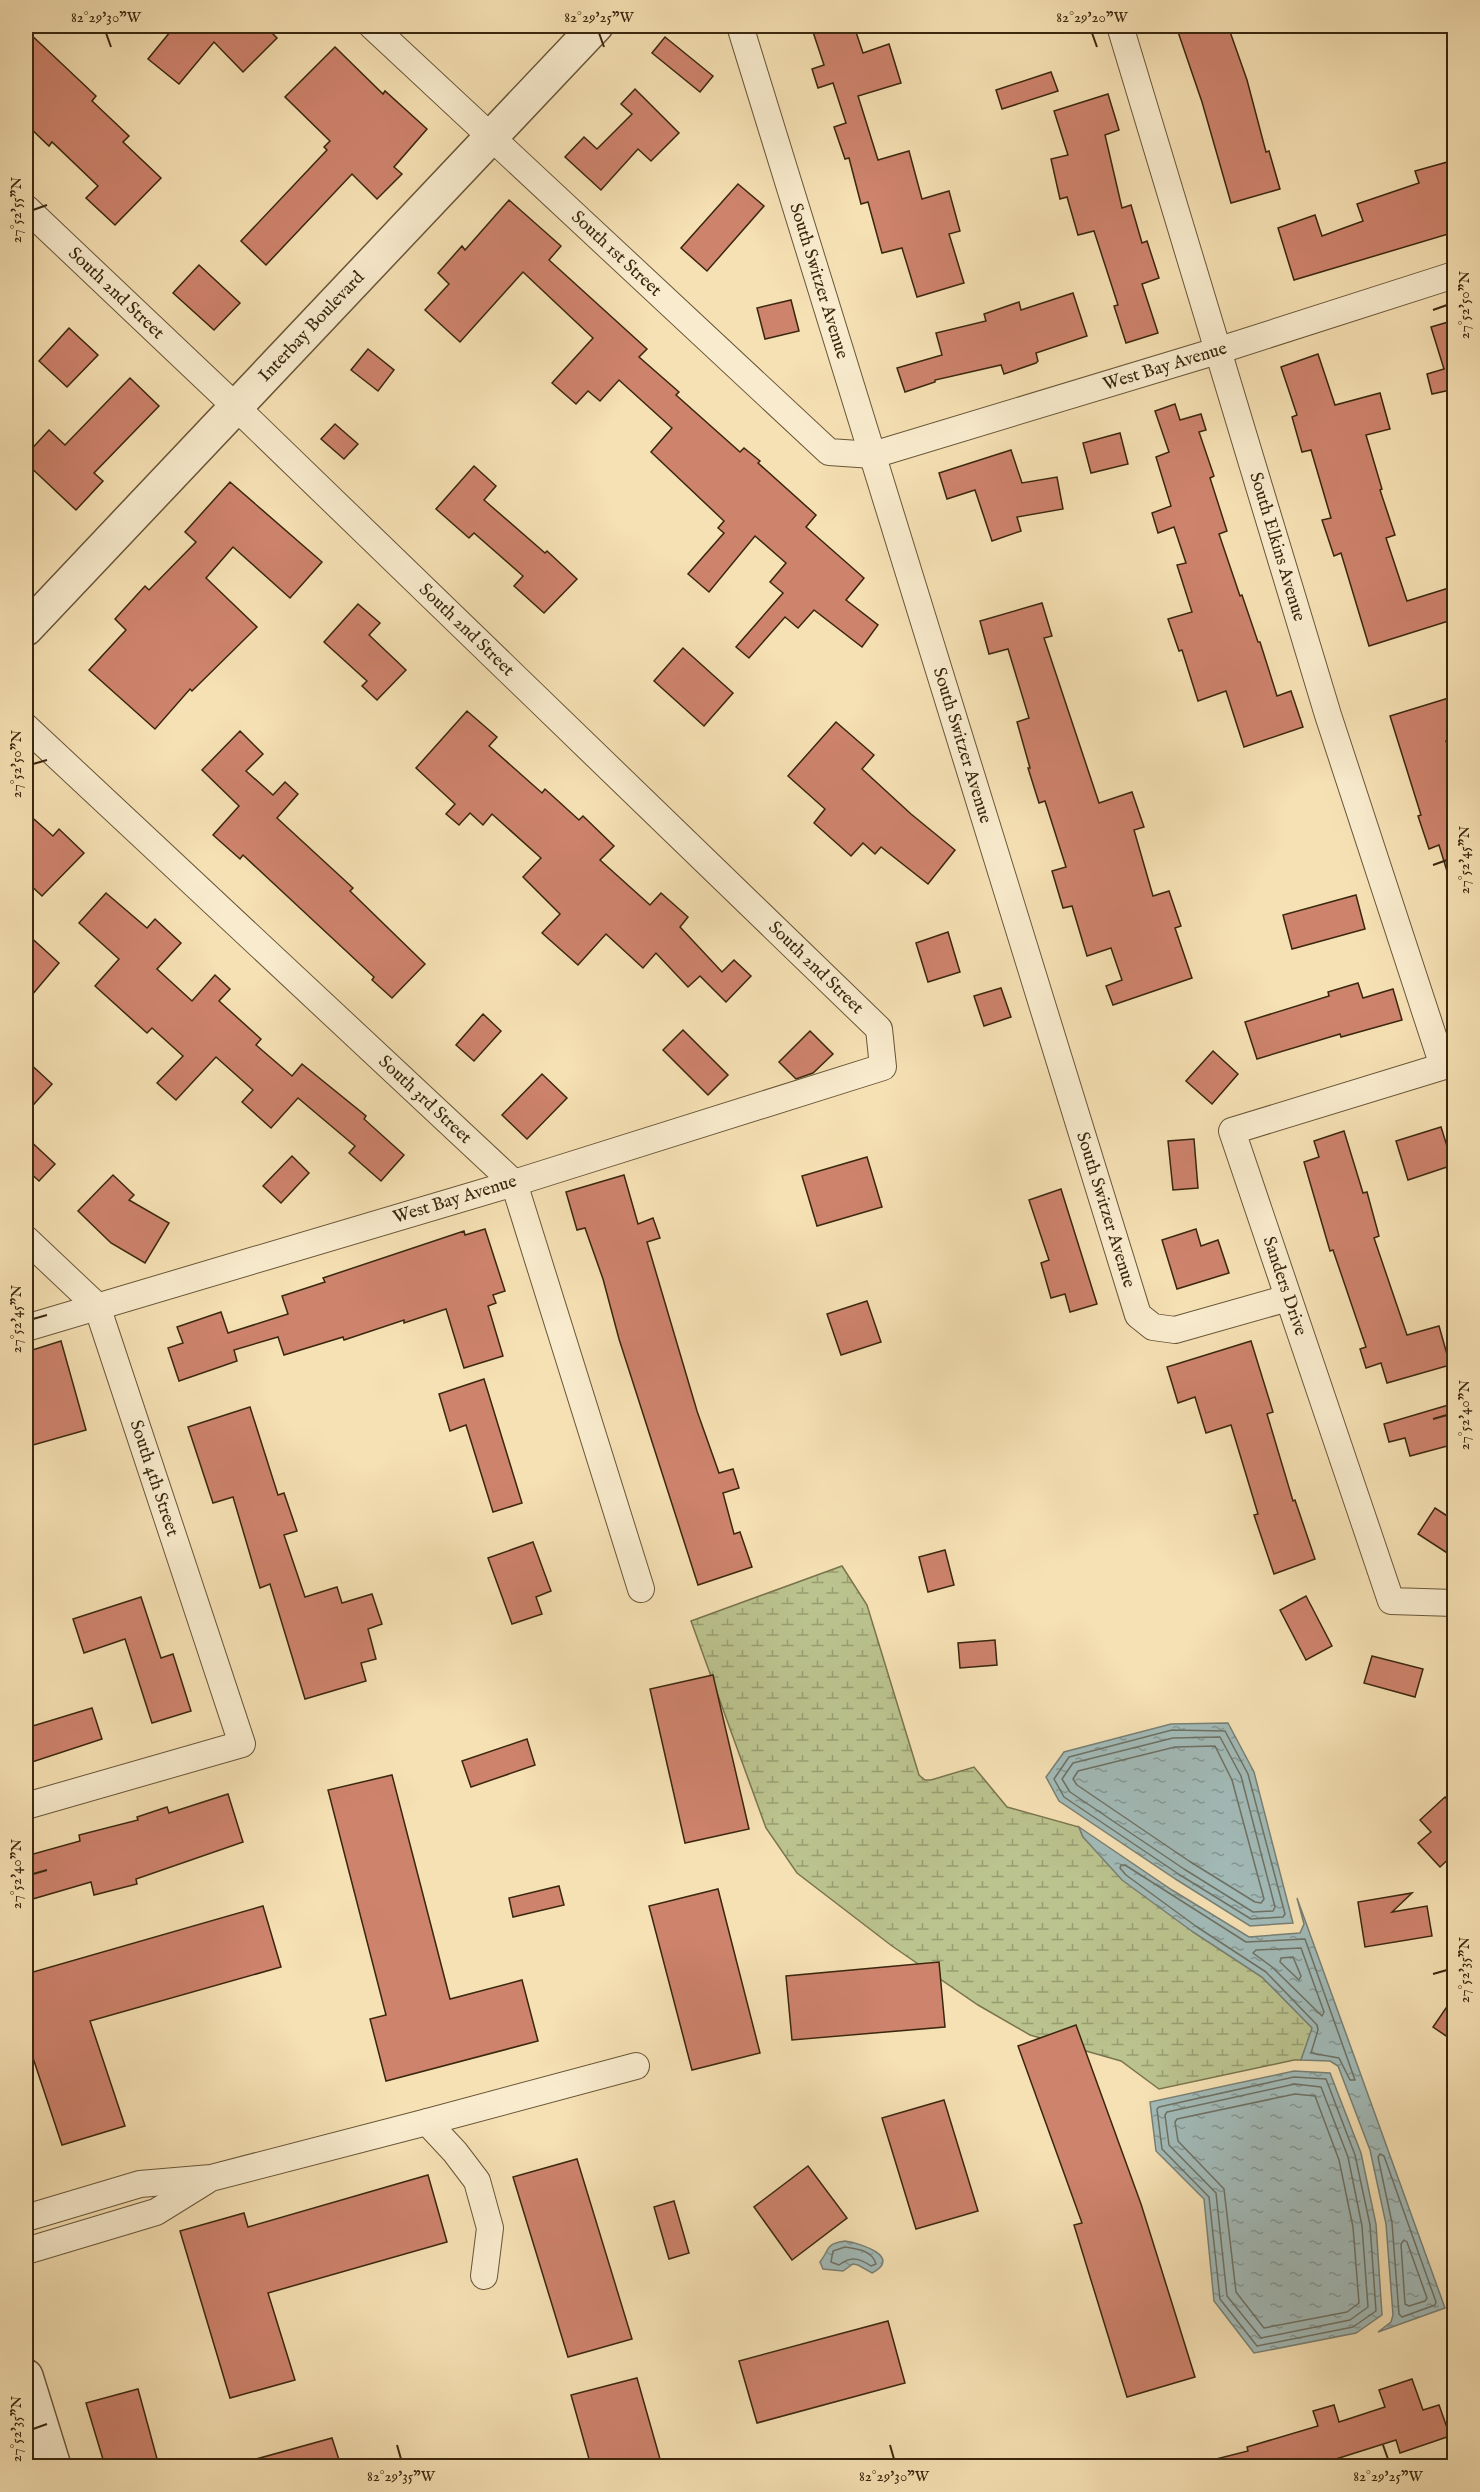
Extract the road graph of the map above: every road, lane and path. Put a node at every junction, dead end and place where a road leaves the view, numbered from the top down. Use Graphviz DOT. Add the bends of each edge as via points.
graph roads {
  1 [pos="372,26"];
  2 [pos="596,26"];
  3 [pos="740,26"];
  4 [pos="1120,26"];
  5 [pos="492,136"];
  6 [pos="26,208"];
  7 [pos="1455,275"];
  8 [pos="1220,350"];
  9 [pos="236,407"];
  10 [pos="873,456"];
  11 [pos="26,629"];
  12 [pos="26,728"];
  13 [pos="1449,1064"];
  14 [pos="883,1067"];
  15 [pos="514,1183"];
  16 [pos="26,1239"];
  17 [pos="1288,1298"];
  18 [pos="97,1306"];
  19 [pos="26,1328"];
  20 [pos="641,1589"];
  21 [pos="1455,1603"];
  22 [pos="26,1806"];
  23 [pos="636,2066"];
  24 [pos="427,2122"];
  25 [pos="211,2178"];
  26 [pos="26,2218"];
  27 [pos="26,2251"];
  28 [pos="484,2276"];
  29 [pos="26,2376"];
  30 [pos="54,2466"];
  1 -- 5 [label="street, South 1st Street"];
  2 -- 5 [label="street, Interbay Boulevard"];
  3 -- 10 [label="street, South Switzer Avenue"];
  4 -- 8 [label="street, South Elkins Avenue"];
  5 -- 9 [label="street, Interbay Boulevard"];
  5 -- 10 [label="street, South 1st Street" via="829,452"];
  6 -- 9 [label="street, South 2nd Street"];
  7 -- 8 [label="street, West Bay Avenue"];
  8 -- 10 [label="street, West Bay Avenue"];
  8 -- 13 [label="street, South Elkins Avenue" via="1328,715"];
  9 -- 11 [label="street, Interbay Boulevard"];
  9 -- 14 [label="street, South 2nd Street" via="879,1029"];
  10 -- 17 [label="street, South Switzer Avenue" via="1138,1315 1153,1327 1175,1330"];
  12 -- 15 [label="street, South 3rd Street"];
  13 -- 17 [label="street, Sanders Drive" via="1232,1131"];
  14 -- 15 [label="street, West Bay Avenue"];
  15 -- 18 [label="street, West Bay Avenue"];
  15 -- 20 [label="street, South 3rd Street"];
  16 -- 18 [label="street, South 4th Street"];
  17 -- 21 [label="street, Sanders Drive" via="1391,1601"];
  18 -- 19 [label="street, West Bay Avenue"];
  18 -- 22 [label="street, South 4th Street" via="242,1744"];
  23 -- 24 [label="street"];
  24 -- 25 [label="street"];
  24 -- 28 [label="street" via="477,2181 490,2228"];
  25 -- 26 [label="street" via="140,2184"];
  25 -- 27 [label="street" via="156,2212"];
  29 -- 30 [label="street"];
}
